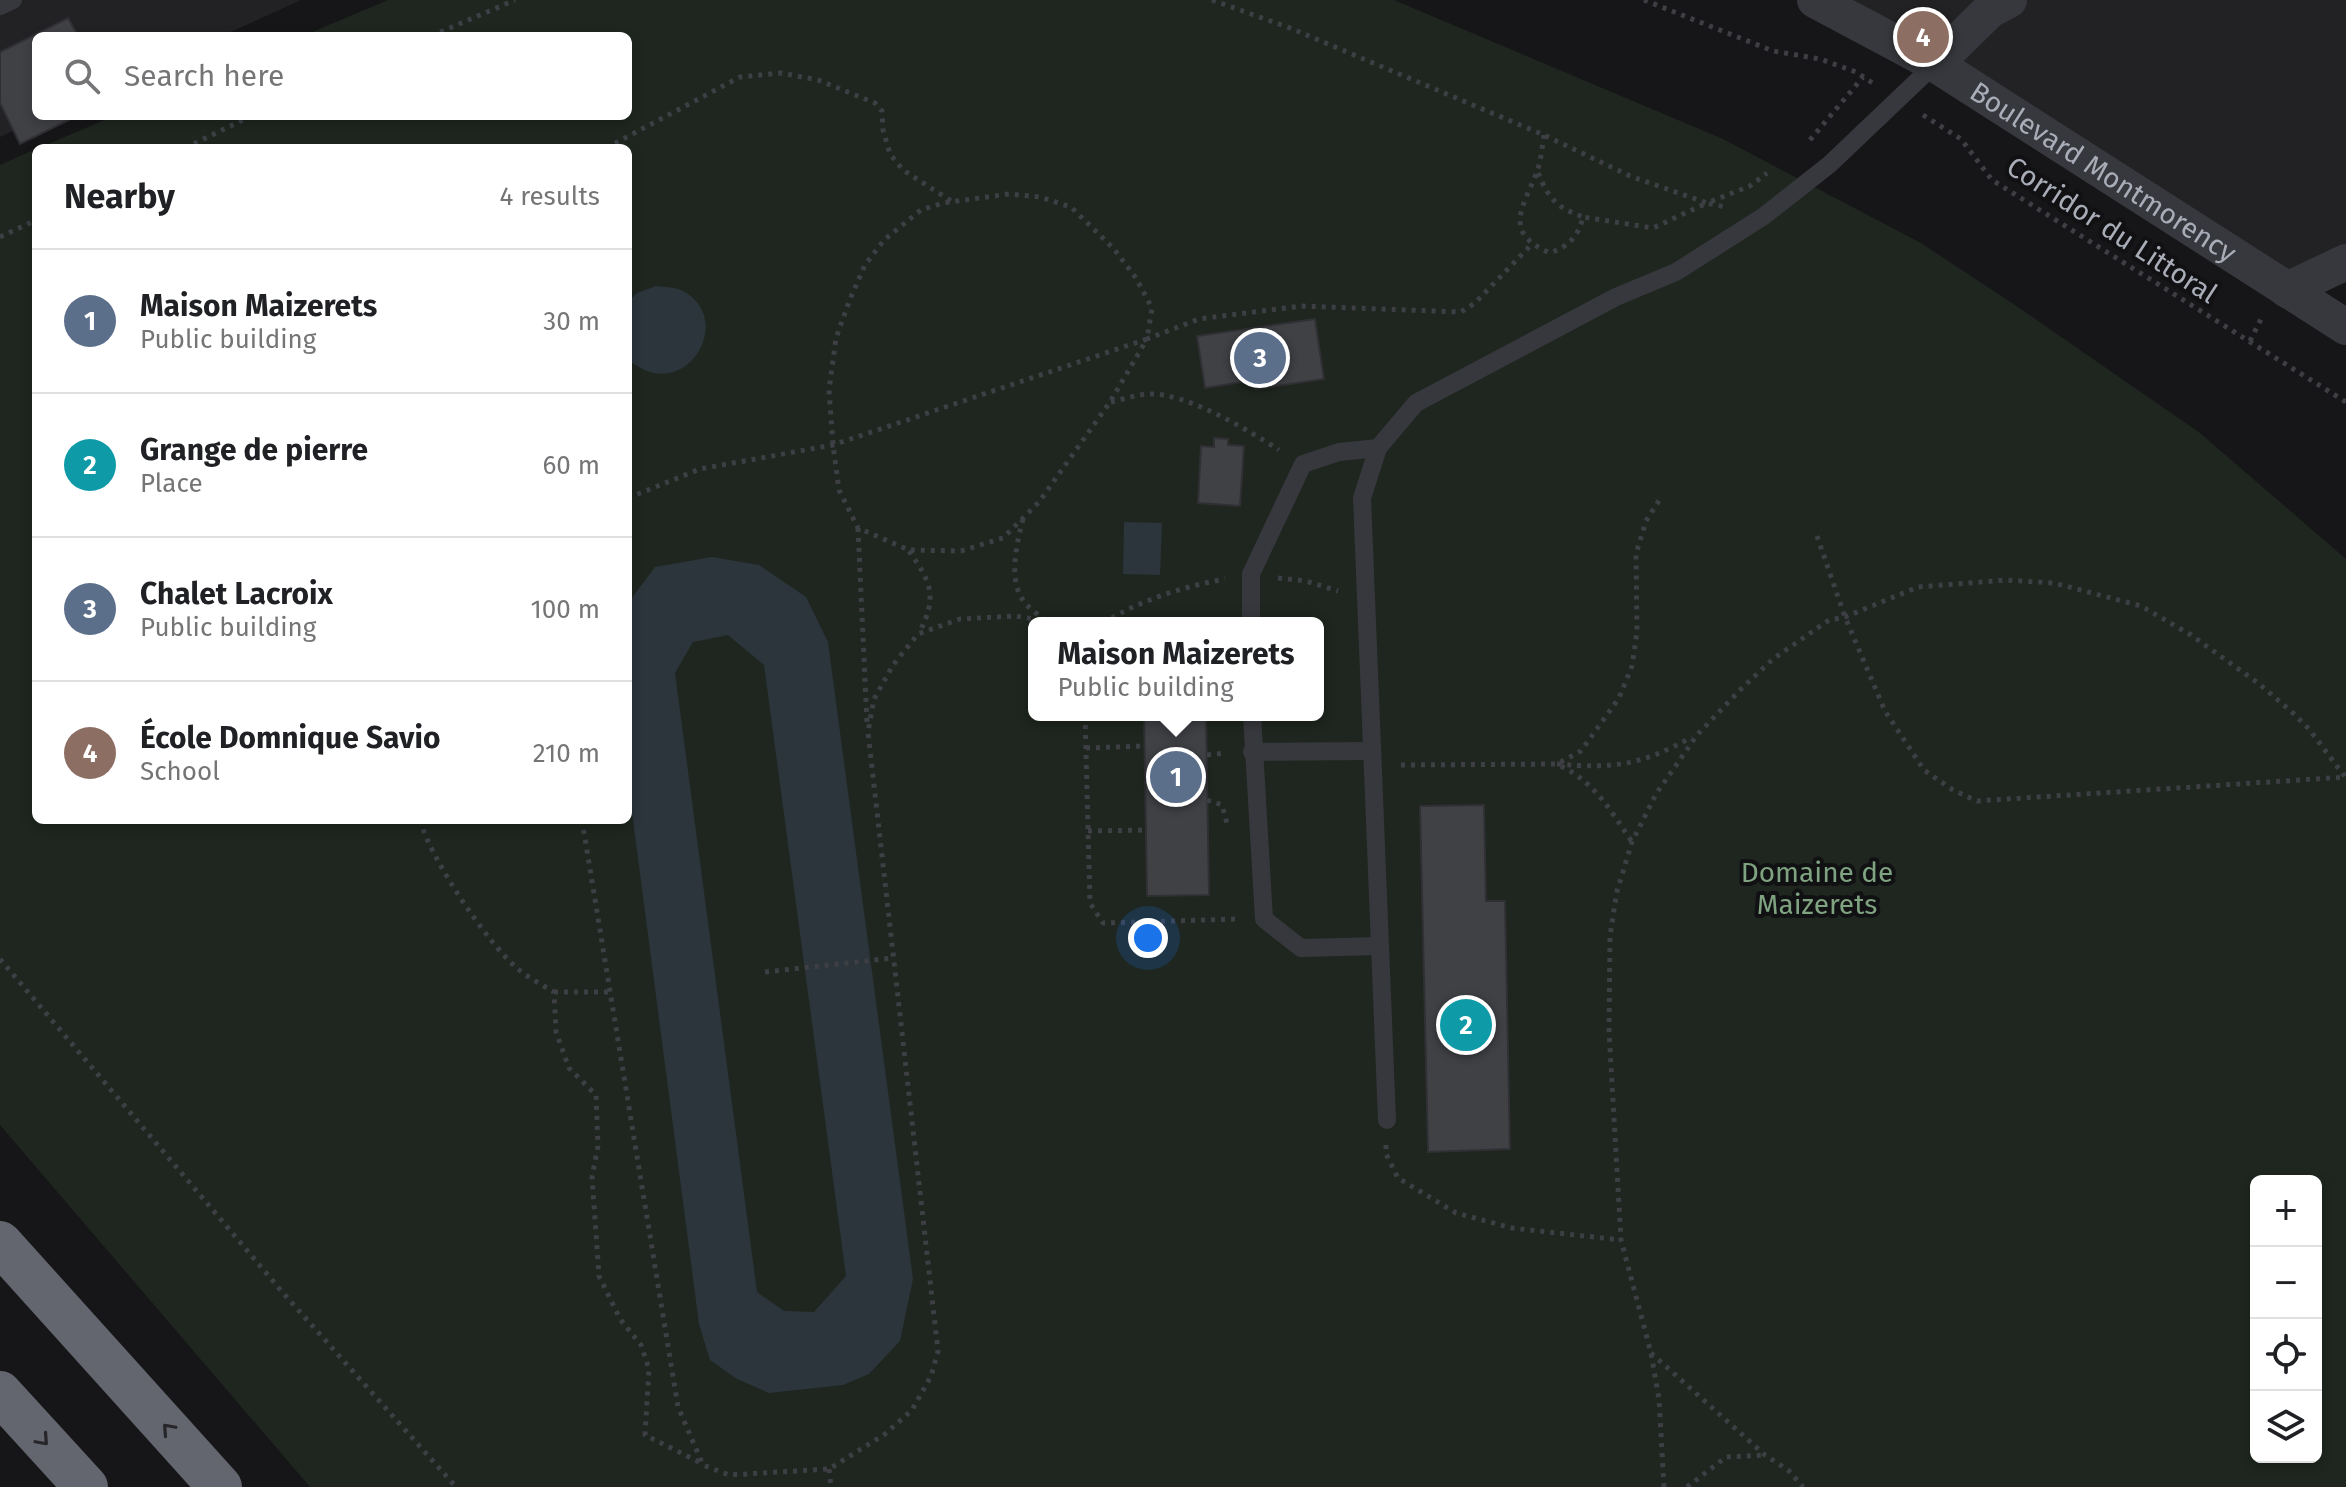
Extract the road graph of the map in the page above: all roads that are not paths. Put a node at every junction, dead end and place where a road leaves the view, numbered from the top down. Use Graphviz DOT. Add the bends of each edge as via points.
graph roads {
  1 [pos="13,0"];
  2 [pos="1815,0"];
  3 [pos="2009,0"];
  4 [pos="0,6"];
  5 [pos="1935,64"];
  6 [pos="2346,262"];
  7 [pos="2287,290"];
  8 [pos="2346,327"];
  9 [pos="1378,448"];
  10 [pos="1251,617"];
  11 [pos="1252,721"];
  12 [pos="1252,752"];
  13 [pos="1372,758"];
  14 [pos="1380,946"];
  15 [pos="1387,1120"];
  16 [pos="0,1243"];
  17 [pos="0,1393"];
  18 [pos="86,1487"];
  19 [pos="220,1487"];
  1 -- 4 [label="lane"];
  2 -- 5 [label="street, Boulevard Montmorency"];
  3 -- 5 [label="street" via="1990,10"];
  5 -- 7 [label="street, Boulevard Montmorency"];
  5 -- 9 [label="lane" via="1830,164 1764,216 1676,272 1616,297 1416,403"];
  6 -- 7 [label="street"];
  7 -- 8 [label="street, Boulevard Montmorency"];
  9 -- 10 [label="lane" via="1339,452 1303,464 1251,574"];
  9 -- 13 [label="lane" via="1362,498"];
  11 -- 12 [label="lane"];
  12 -- 13 [label="lane"];
  12 -- 14 [label="lane" via="1264,919 1301,948"];
  13 -- 14 [label="lane"];
  14 -- 15 [label="lane"];
  19 -- 16 [label="highway, one-way"];
  17 -- 18 [label="highway, one-way"];
}
